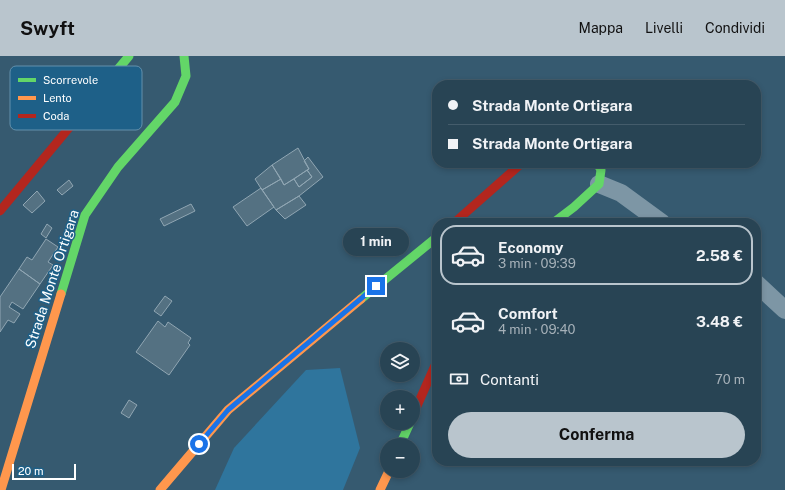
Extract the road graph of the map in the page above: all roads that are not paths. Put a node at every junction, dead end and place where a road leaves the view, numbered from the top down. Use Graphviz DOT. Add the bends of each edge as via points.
graph roads {
  1 [pos="129,56"];
  2 [pos="184,56"];
  3 [pos="121,66"];
  4 [pos="67,130"];
  5 [pos="516,168"];
  6 [pos="600,168"];
  7 [pos="599,184"];
  8 [pos="0,211"];
  9 [pos="460,218"];
  10 [pos="560,218"];
  11 [pos="655,218"];
  12 [pos="432,241"];
  13 [pos="761,288"];
  14 [pos="785,310"];
  15 [pos="432,372"];
  16 [pos="420,400"];
  17 [pos="385,478"];
  18 [pos="0,490"];
  19 [pos="160,490"];
  20 [pos="380,490"];
  1 -- 3 [label="main road"];
  2 -- 18 [label="main road, Strada Monte Ortigara" via="186,76 176,102 118,167 85,215"];
  4 -- 8 [label="main road"];
  5 -- 9 [label="main road"];
  6 -- 7 [label="main road"];
  7 -- 10 [label="main road"];
  7 -- 11 [label="street" via="621,193"];
  12 -- 19 [label="main road" via="228,410"];
  13 -- 14 [label="street"];
  15 -- 16 [label="main road"];
  17 -- 20 [label="main road"];
}
